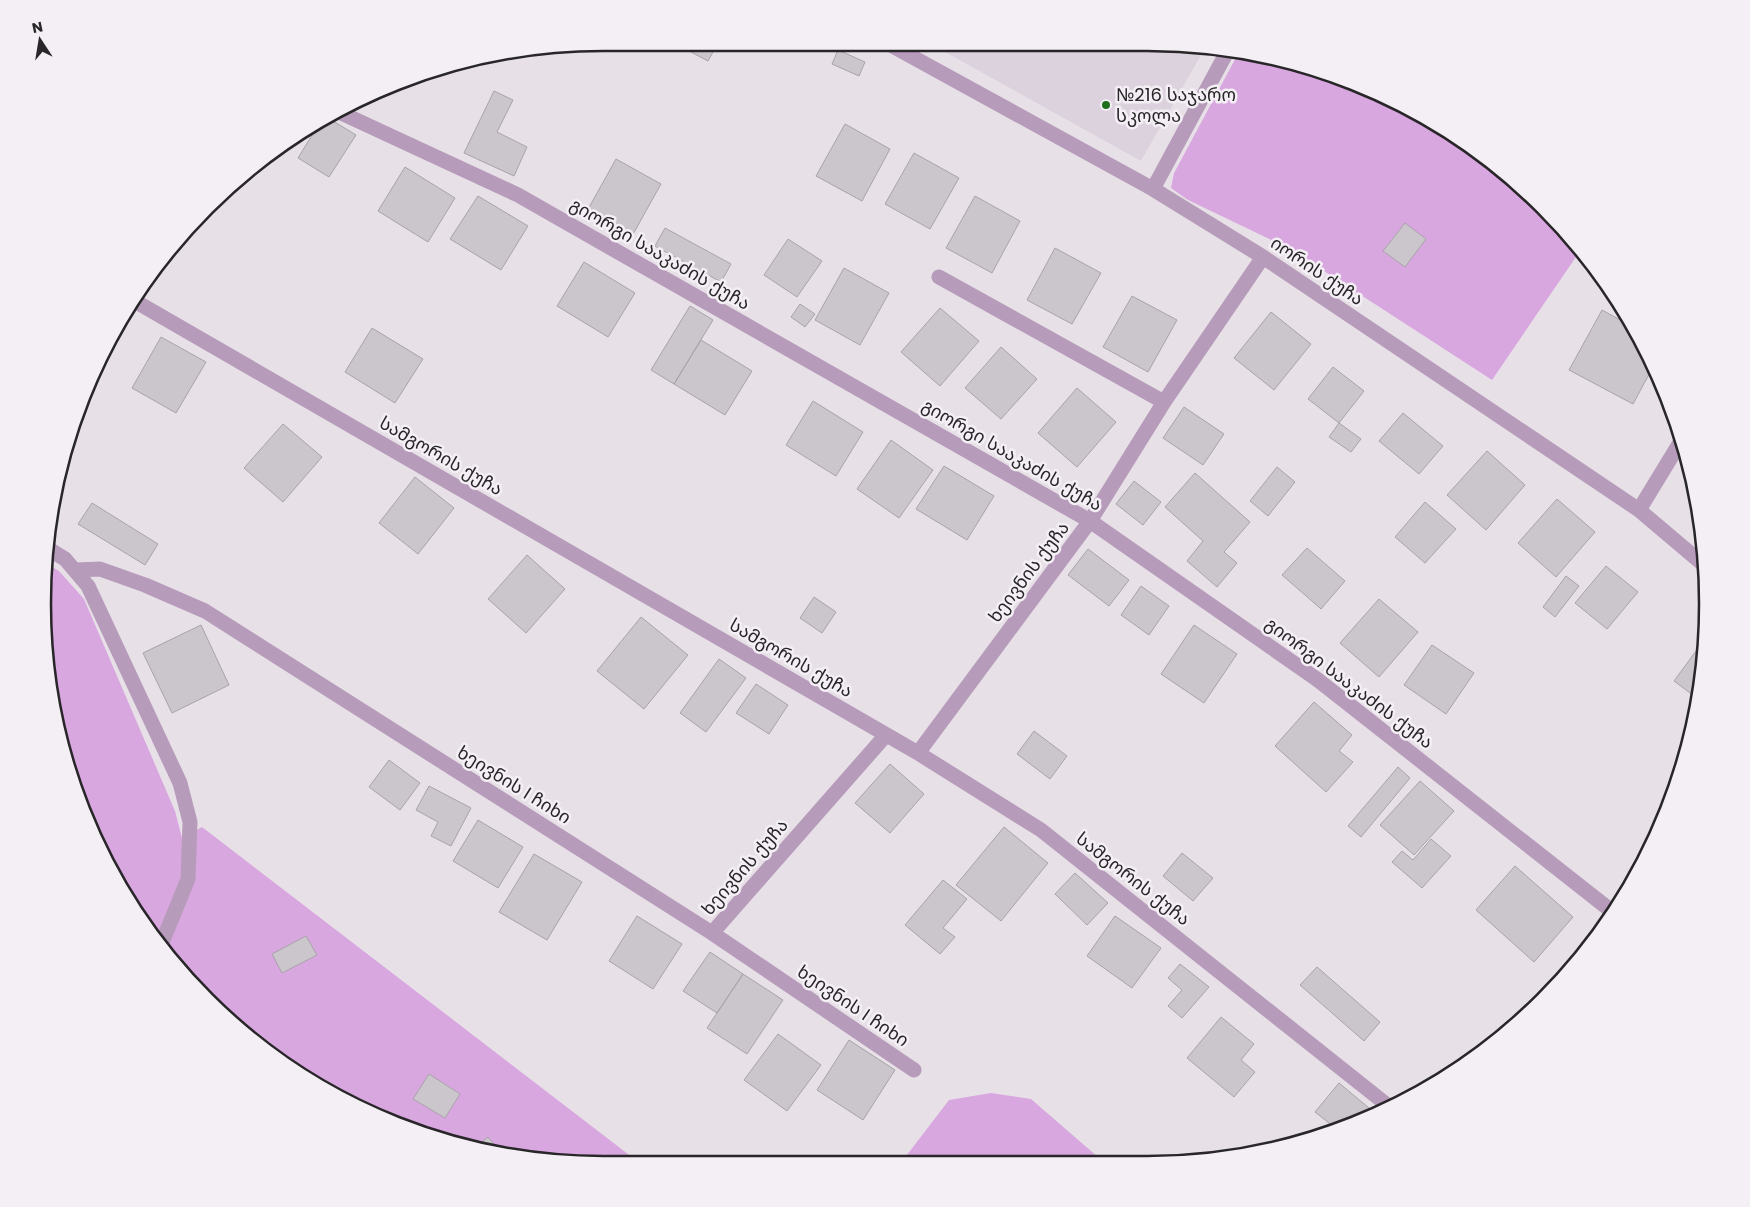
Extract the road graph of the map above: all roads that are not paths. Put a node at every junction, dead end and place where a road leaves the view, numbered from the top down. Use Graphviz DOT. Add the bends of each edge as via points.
graph roads {
  1 [pos="912,51"];
  2 [pos="1224,57"];
  3 [pos="346,115"];
  4 [pos="1153,190"];
  5 [pos="1263,257"];
  6 [pos="939,277"];
  7 [pos="140,304"];
  8 [pos="1164,402"];
  9 [pos="1676,449"];
  10 [pos="1639,510"];
  11 [pos="1090,521"];
  12 [pos="54,552"];
  13 [pos="1697,559"];
  14 [pos="76,570"];
  15 [pos="886,735"];
  16 [pos="918,753"];
  17 [pos="1607,908"];
  18 [pos="712,933"];
  19 [pos="164,939"];
  20 [pos="914,1070"];
  21 [pos="1384,1102"];
  1 -- 4 [label="street, იორის ქუჩა"];
  2 -- 4 [label="street"];
  3 -- 11 [label="street, გიორგი სააკაძის ქუჩა" via="518,195"];
  4 -- 5 [label="street, იორის ქუჩა"];
  5 -- 8 [label="street, ხეივნის ქუჩა"];
  5 -- 10 [label="street, იორის ქუჩა"];
  6 -- 8 [label="street"];
  7 -- 15 [label="street, სამგორის ქუჩა"];
  8 -- 11 [label="street, ხეივნის ქუჩა"];
  9 -- 10 [label="street"];
  10 -- 13 [label="street, იორის ქუჩა"];
  11 -- 16 [label="street, ხეივნის ქუჩა"];
  11 -- 17 [label="street, გიორგი სააკაძის ქუჩა" via="1318,680"];
  12 -- 14 [label="street"];
  14 -- 18 [label="street, ხეივნის I ჩიხი" via="100,570 205,611"];
  14 -- 19 [label="street" via="88,586 180,782 190,822 188,880"];
  15 -- 16 [label="street, სამგორის ქუჩა"];
  15 -- 18 [label="street, ხეივნის ქუჩა"];
  16 -- 21 [label="street, სამგორის ქუჩა" via="1041,830"];
  18 -- 20 [label="street, ხეივნის I ჩიხი"];
}
